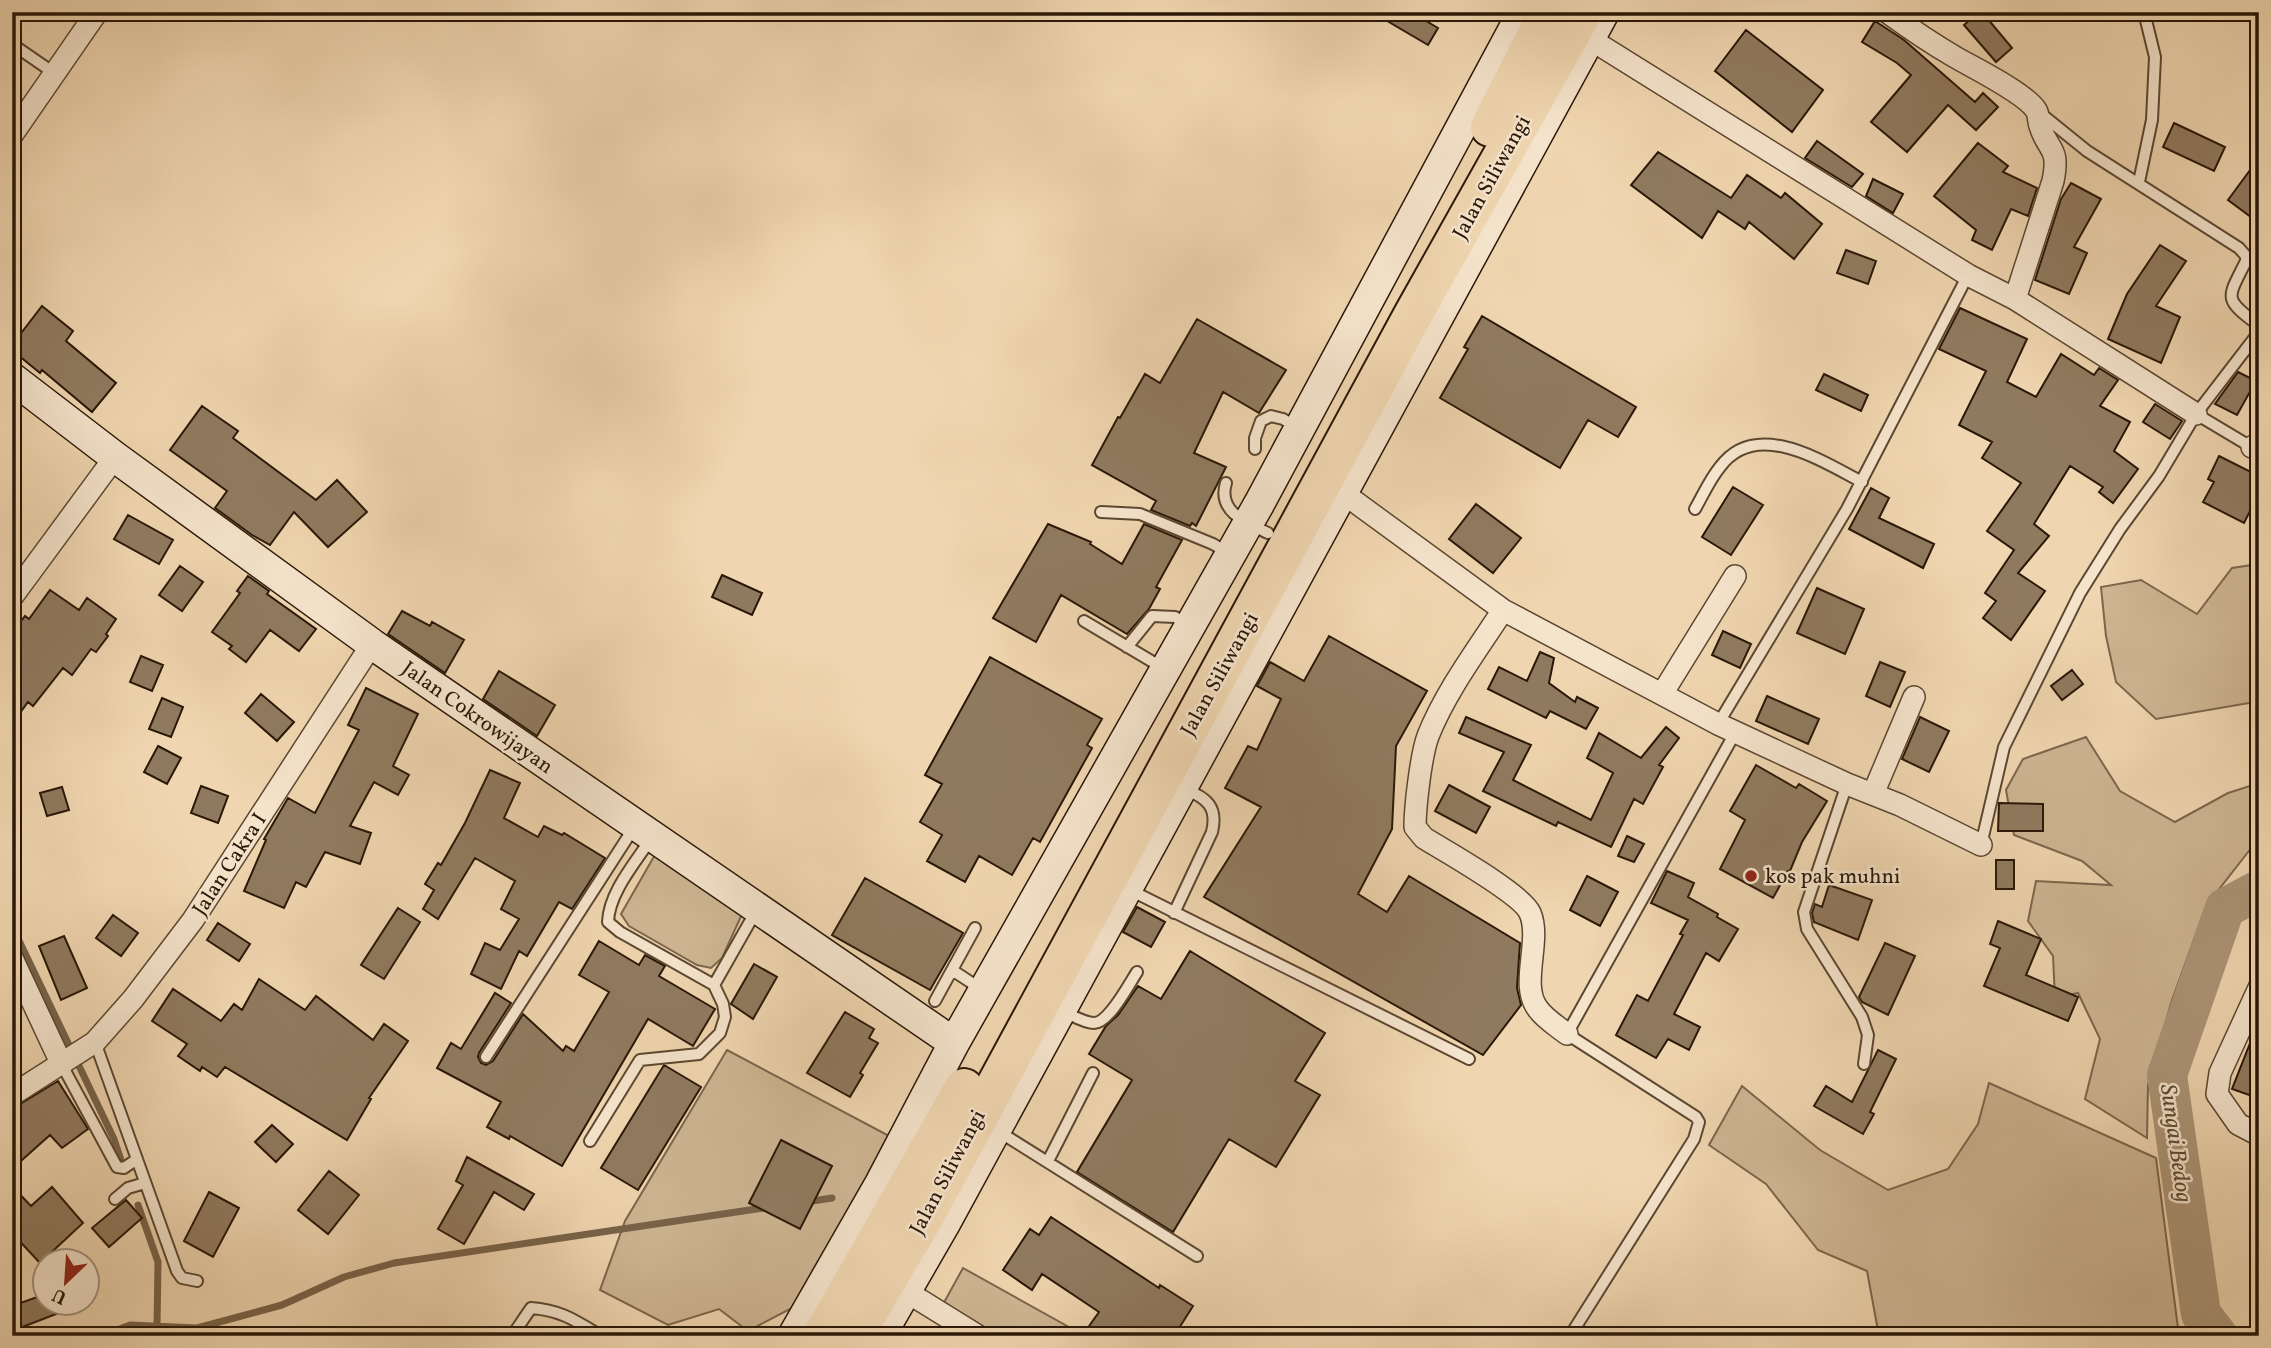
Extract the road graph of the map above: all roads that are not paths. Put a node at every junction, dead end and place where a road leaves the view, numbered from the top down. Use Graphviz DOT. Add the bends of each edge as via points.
graph roads {
  1 [pos="97,12"];
  2 [pos="1523,12"];
  3 [pos="1548,12"];
  4 [pos="1604,12"];
  5 [pos="1886,12"];
  6 [pos="2144,12"];
  7 [pos="1586,25"];
  8 [pos="12,44"];
  9 [pos="54,73"];
  10 [pos="2036,110"];
  11 [pos="12,135"];
  12 [pos="2138,182"];
  13 [pos="1968,275"];
  14 [pos="2015,299"];
  15 [pos="1423,320"];
  16 [pos="2259,330"];
  17 [pos="1383,347"];
  18 [pos="12,378"];
  19 [pos="2196,414"];
  20 [pos="1298,428"];
  21 [pos="2256,447"];
  22 [pos="1255,449"];
  23 [pos="115,457"];
  24 [pos="1862,482"];
  25 [pos="1226,483"];
  26 [pos="1343,493"];
  27 [pos="1695,509"];
  28 [pos="1101,512"];
  29 [pos="1258,528"];
  30 [pos="1230,554"];
  31 [pos="1735,576"];
  32 [pos="12,597"];
  33 [pos="1503,610"];
  34 [pos="1084,621"];
  35 [pos="1189,626"];
  36 [pos="372,644"];
  37 [pos="1127,647"];
  38 [pos="1165,669"];
  39 [pos="1662,694"];
  40 [pos="1914,696"];
  41 [pos="1726,728"];
  42 [pos="1847,784"];
  43 [pos="1182,787"];
  44 [pos="1872,794"];
  45 [pos="643,832"];
  46 [pos="1981,845"];
  47 [pos="1117,883"];
  48 [pos="757,909"];
  49 [pos="1174,912"];
  50 [pos="975,928"];
  51 [pos="12,958"];
  52 [pos="952,970"];
  53 [pos="1137,972"];
  54 [pos="713,985"];
  55 [pos="2259,988"];
  56 [pos="984,991"];
  57 [pos="935,1001"];
  58 [pos="1060,1010"];
  59 [pos="1567,1034"];
  60 [pos="954,1044"];
  61 [pos="90,1046"];
  62 [pos="486,1057"];
  63 [pos="1469,1059"];
  64 [pos="65,1063"];
  65 [pos="1864,1063"];
  66 [pos="1093,1073"];
  67 [pos="12,1095"];
  68 [pos="986,1125"];
  69 [pos="2259,1135"];
  70 [pos="590,1141"];
  71 [pos="1048,1161"];
  72 [pos="131,1163"];
  73 [pos="145,1183"];
  74 [pos="115,1199"];
  75 [pos="1197,1256"];
  76 [pos="197,1281"];
  77 [pos="907,1292"];
  78 [pos="512,1336"];
  79 [pos="601,1336"];
  80 [pos="793,1336"];
  81 [pos="822,1336"];
  82 [pos="854,1336"];
  83 [pos="880,1336"];
  84 [pos="978,1336"];
  85 [pos="1570,1336"];
  1 -- 9 [label="street"];
  2 -- 20 [label="street"];
  3 -- 17 [label="highway, Jalan Siliwangi"];
  4 -- 7 [label="street"];
  5 -- 10 [label="street"];
  6 -- 12 [label="lane" via="2155,57 2152,120"];
  7 -- 13 [label="street"];
  7 -- 15 [label="highway, Jalan Siliwangi"];
  8 -- 9 [label="lane"];
  9 -- 11 [label="street"];
  10 -- 12 [label="lane" via="2087,151"];
  10 -- 14 [label="street" via="2040,128 2054,150 2056,167"];
  12 -- 16 [label="lane" via="2246,256 2230,300"];
  13 -- 14 [label="street"];
  13 -- 24 [label="lane"];
  14 -- 19 [label="street"];
  15 -- 17 [label="highway, Jalan Siliwangi"];
  15 -- 26 [label="street"];
  16 -- 19 [label="lane"];
  17 -- 29 [label="highway, Jalan Siliwangi"];
  17 -- 47 [label="highway, Jalan Siliwangi"];
  18 -- 23 [label="street, Jalan Cokrowijayan"];
  19 -- 21 [label="lane"];
  19 -- 46 [label="lane" via="2080,593 2057,637 2004,747"];
  20 -- 22 [label="lane" via="1271,416 1261,421"];
  20 -- 29 [label="street"];
  23 -- 32 [label="street"];
  23 -- 36 [label="street, Jalan Cokrowijayan"];
  24 -- 27 [label="lane" via="1801,450 1776,445 1744,447 1721,465"];
  24 -- 41 [label="lane"];
  25 -- 29 [label="lane" via="1231,512"];
  26 -- 33 [label="street"];
  26 -- 43 [label="street"];
  28 -- 30 [label="lane" via="1140,514"];
  29 -- 30 [label="street"];
  29 -- 81 [label="highway, Jalan Siliwangi" via="1002,1021"];
  30 -- 35 [label="street"];
  31 -- 39 [label="street"];
  33 -- 39 [label="street"];
  33 -- 59 [label="street" via="1428,736 1415,827 1424,838 1513,895 1527,909 1535,928 1534,1004"];
  34 -- 37 [label="lane"];
  35 -- 37 [label="lane" via="1175,617 1152,616"];
  35 -- 38 [label="street"];
  36 -- 45 [label="street, Jalan Cokrowijayan"];
  36 -- 61 [label="street, Jalan Cakra I" via="193,920 133,999"];
  37 -- 38 [label="lane"];
  38 -- 56 [label="street"];
  39 -- 41 [label="street"];
  40 -- 44 [label="street"];
  41 -- 42 [label="street"];
  41 -- 59 [label="lane"];
  42 -- 44 [label="street"];
  42 -- 65 [label="lane" via="1804,912 1807,929 1862,1017 1868,1035"];
  43 -- 47 [label="street"];
  43 -- 49 [label="lane" via="1209,804 1215,819"];
  44 -- 46 [label="street"];
  45 -- 48 [label="street, Jalan Cokrowijayan"];
  45 -- 54 [label="lane" via="608,910 608,922"];
  45 -- 62 [label="lane"];
  47 -- 49 [label="lane"];
  47 -- 58 [label="street"];
  47 -- 68 [label="highway, Jalan Siliwangi"];
  48 -- 54 [label="lane"];
  48 -- 60 [label="street, Jalan Cokrowijayan"];
  49 -- 63 [label="lane"];
  50 -- 52 [label="lane"];
  51 -- 64 [label="street"];
  52 -- 56 [label="lane"];
  52 -- 57 [label="lane"];
  53 -- 58 [label="lane" via="1102,1021 1083,1020"];
  54 -- 70 [label="lane" via="725,1017 720,1033 699,1054 640,1060"];
  55 -- 69 [label="street" via="2220,1073 2217,1094 2238,1124"];
  56 -- 60 [label="street"];
  58 -- 68 [label="street"];
  59 -- 85 [label="lane" via="1699,1122 1694,1139"];
  60 -- 80 [label="street"];
  61 -- 64 [label="street, Jalan Cakra I"];
  61 -- 72 [label="lane"];
  64 -- 67 [label="street, Jalan Cakra I"];
  64 -- 72 [label="lane" via="111,1159 117,1167"];
  66 -- 71 [label="lane"];
  68 -- 71 [label="lane"];
  68 -- 77 [label="street"];
  68 -- 82 [label="highway, Jalan Siliwangi"];
  71 -- 75 [label="lane"];
  72 -- 73 [label="lane"];
  73 -- 74 [label="lane" via="128,1188"];
  73 -- 76 [label="lane" via="177,1271 182,1278"];
  77 -- 83 [label="street"];
  77 -- 84 [label="street"];
  78 -- 79 [label="lane" via="531,1308 566,1314"];
}
